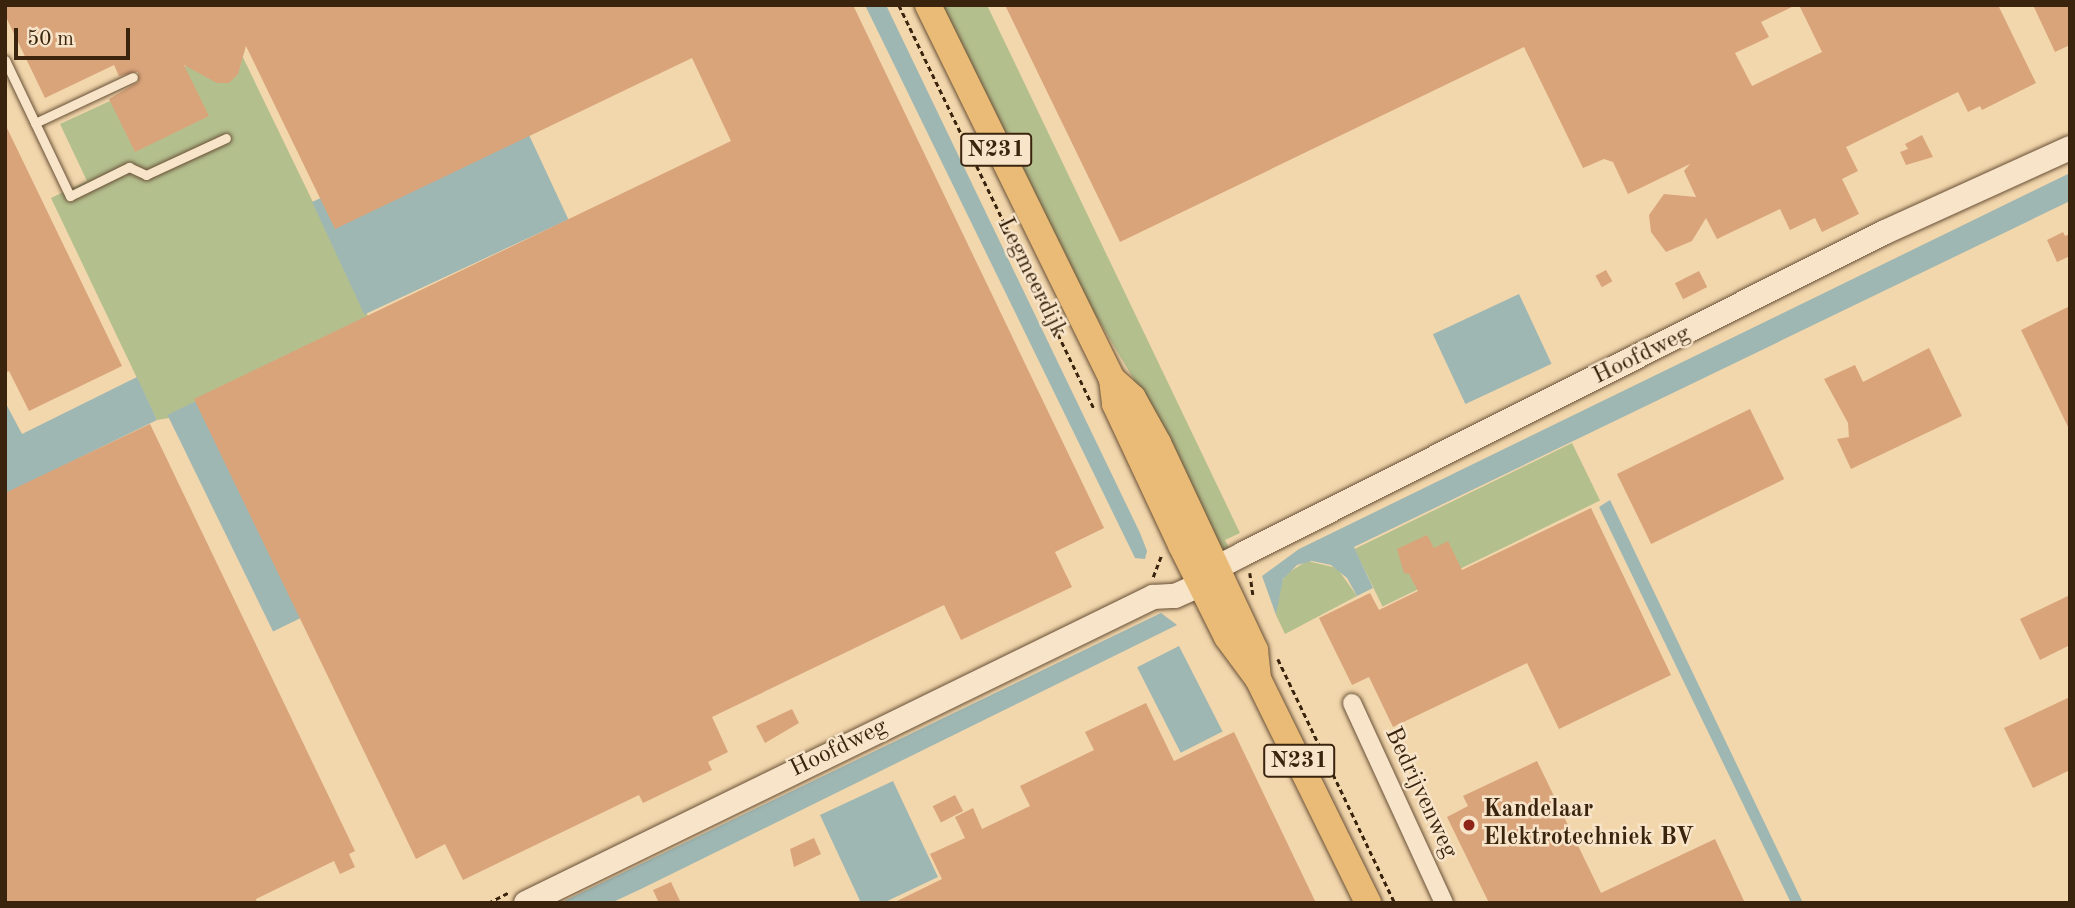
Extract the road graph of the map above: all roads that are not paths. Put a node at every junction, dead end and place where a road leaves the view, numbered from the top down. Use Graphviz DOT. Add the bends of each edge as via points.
graph roads {
  1 [pos="928,5"];
  2 [pos="5,60"];
  3 [pos="133,78"];
  4 [pos="35,123"];
  5 [pos="226,138"];
  6 [pos="2070,148"];
  7 [pos="1203,574"];
  8 [pos="1352,703"];
  9 [pos="526,903"];
  10 [pos="1368,903"];
  11 [pos="1444,903"];
  1 -- 7 [label="main road, Legmeerdijk / N231" via="1112,379 1139,409"];
  2 -- 4 [label="lane"];
  3 -- 4 [label="lane"];
  4 -- 5 [label="lane" via="70,196 129,167 146,175"];
  6 -- 7 [label="street, Hoofdweg" via="1885,232"];
  7 -- 9 [label="street, Hoofdweg" via="1160,585 1153,597"];
  7 -- 10 [label="main road, N231" via="1255,650 1258,679"];
  8 -- 11 [label="street, Bedrijvenweg"];
}
